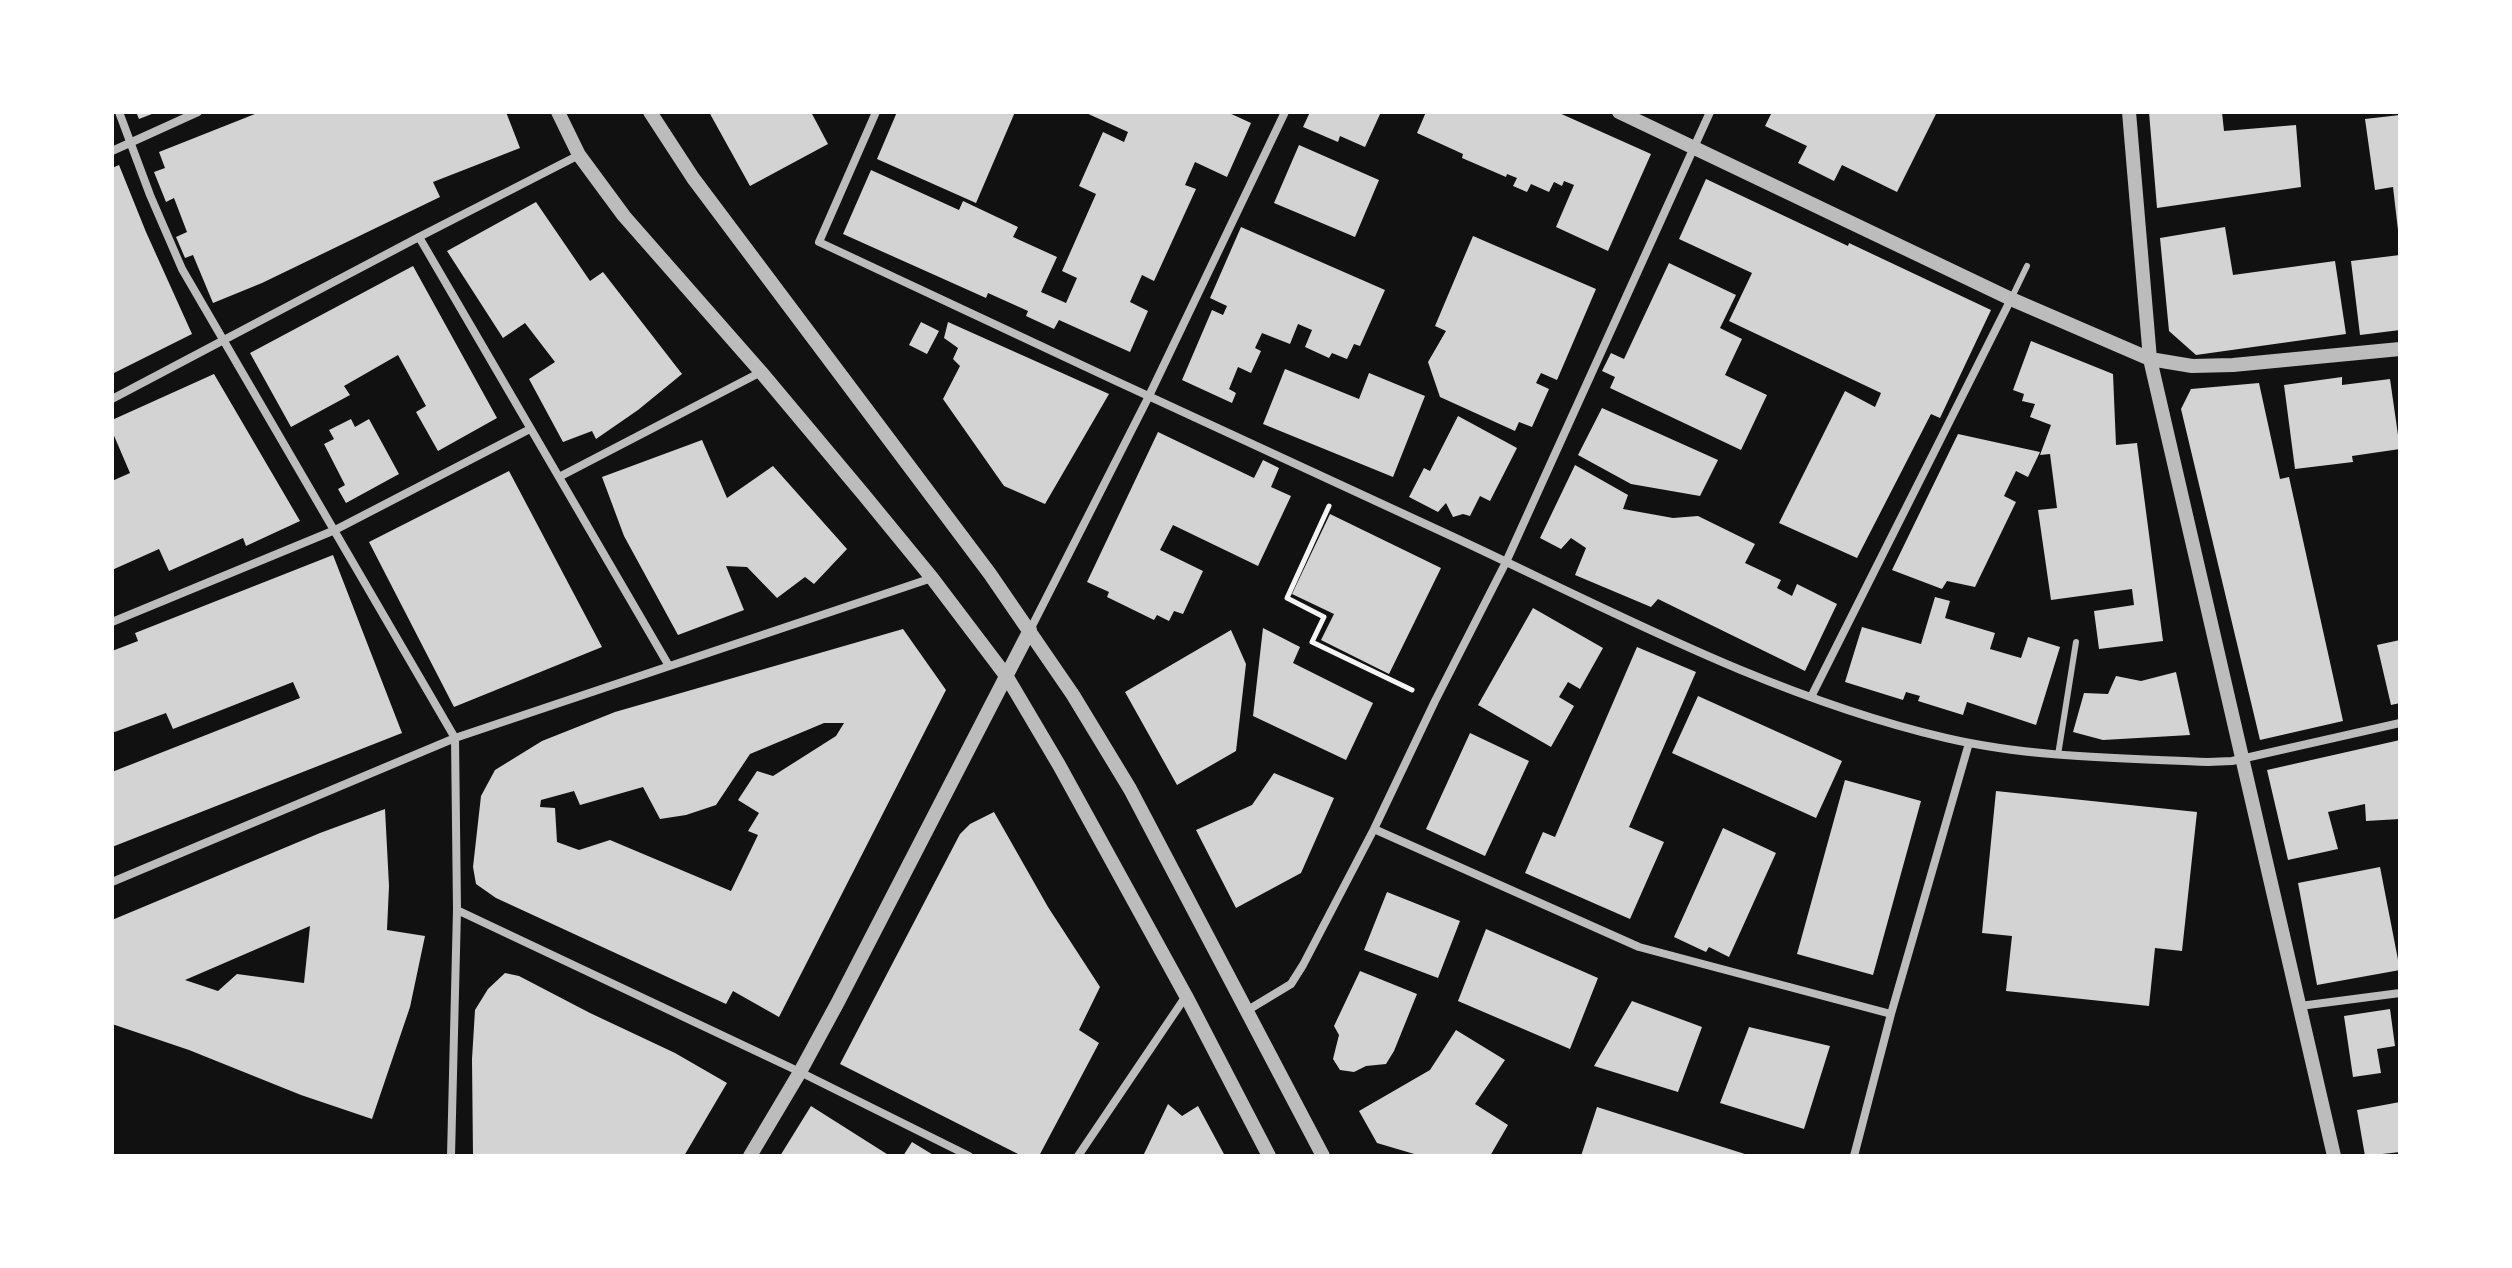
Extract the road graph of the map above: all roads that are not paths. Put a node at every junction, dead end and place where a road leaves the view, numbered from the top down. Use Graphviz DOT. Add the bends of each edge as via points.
graph roads {
  1 [pos="119,112"];
  2 [pos="198,112"];
  3 [pos="558,112"];
  4 [pos="650,112"];
  5 [pos="876,112"];
  6 [pos="1285,112"];
  7 [pos="1619,112"];
  8 [pos="1710,112"];
  9 [pos="2129,112"];
  10 [pos="129,144"];
  11 [pos="1694,147"];
  12 [pos="112,151"];
  13 [pos="579,155"];
  14 [pos="419,237"];
  15 [pos="2027,266"];
  16 [pos="2011,299"];
  17 [pos="224,338"];
  18 [pos="2400,349"];
  19 [pos="2150,359"];
  20 [pos="761,372"];
  21 [pos="1148,398"];
  22 [pos="112,399"];
  23 [pos="530,429"];
  24 [pos="559,477"];
  25 [pos="335,530"];
  26 [pos="1506,562"];
  27 [pos="932,578"];
  28 [pos="112,622"];
  29 [pos="1030,630"];
  30 [pos="2076,642"];
  31 [pos="669,666"];
  32 [pos="1007,677"];
  33 [pos="1811,697"];
  34 [pos="2400,723"];
  35 [pos="455,738"];
  36 [pos="1969,743"];
  37 [pos="2058,755"];
  38 [pos="2243,759"];
  39 [pos="1374,829"];
  40 [pos="112,882"];
  41 [pos="457,910"];
  42 [pos="2400,993"];
  43 [pos="1186,996"];
  44 [pos="2300,1006"];
  45 [pos="1248,1010"];
  46 [pos="1891,1014"];
  47 [pos="800,1072"];
  48 [pos="451,1156"];
  49 [pos="750,1156"];
  50 [pos="969,1156"];
  51 [pos="1078,1156"];
  52 [pos="1269,1156"];
  53 [pos="1323,1156"];
  54 [pos="1854,1156"];
  55 [pos="2334,1156"];
  1 -- 10 [label="street"];
  2 -- 10 [label="street"];
  3 -- 13 [label="street"];
  4 -- 29 [label="street" via="737,238"];
  5 -- 21 [label="street" via="819,242"];
  6 -- 21 [label="street"];
  7 -- 11 [label="street"];
  8 -- 11 [label="street"];
  9 -- 19 [label="street"];
  10 -- 12 [label="street"];
  10 -- 17 [label="street" via="182,269"];
  11 -- 16 [label="street"];
  11 -- 26 [label="street"];
  13 -- 14 [label="street"];
  13 -- 20 [label="street" via="624,216"];
  14 -- 17 [label="street"];
  14 -- 23 [label="street"];
  15 -- 16 [label="lane"];
  16 -- 19 [label="street"];
  16 -- 33 [label="street"];
  17 -- 22 [label="street"];
  17 -- 25 [label="street"];
  18 -- 19 [label="street" via="2233,365"];
  19 -- 38 [label="street"];
  20 -- 24 [label="street"];
  20 -- 27 [label="street"];
  21 -- 26 [label="street"];
  21 -- 29 [label="street"];
  23 -- 24 [label="street"];
  23 -- 25 [label="street"];
  24 -- 31 [label="street"];
  25 -- 28 [label="street"];
  25 -- 35 [label="street"];
  26 -- 33 [label="street" via="1723,663"];
  26 -- 39 [label="street"];
  27 -- 31 [label="street"];
  27 -- 32 [label="street"];
  29 -- 32 [label="street"];
  29 -- 45 [label="street" via="1130,789"];
  30 -- 37 [label="lane"];
  31 -- 35 [label="street"];
  32 -- 43 [label="street"];
  32 -- 47 [label="street"];
  33 -- 36 [label="street"];
  34 -- 38 [label="street"];
  35 -- 40 [label="street"];
  35 -- 41 [label="street"];
  36 -- 37 [label="street"];
  36 -- 46 [label="street"];
  37 -- 38 [label="street"];
  38 -- 44 [label="street"];
  39 -- 45 [label="street" via="1291,984"];
  39 -- 46 [label="street" via="1639,947"];
  41 -- 47 [label="street"];
  41 -- 48 [label="street"];
  42 -- 44 [label="street"];
  43 -- 51 [label="street"];
  43 -- 52 [label="street"];
  44 -- 55 [label="street"];
  45 -- 53 [label="street"];
  46 -- 54 [label="street"];
  47 -- 49 [label="street"];
  47 -- 50 [label="street"];
}
